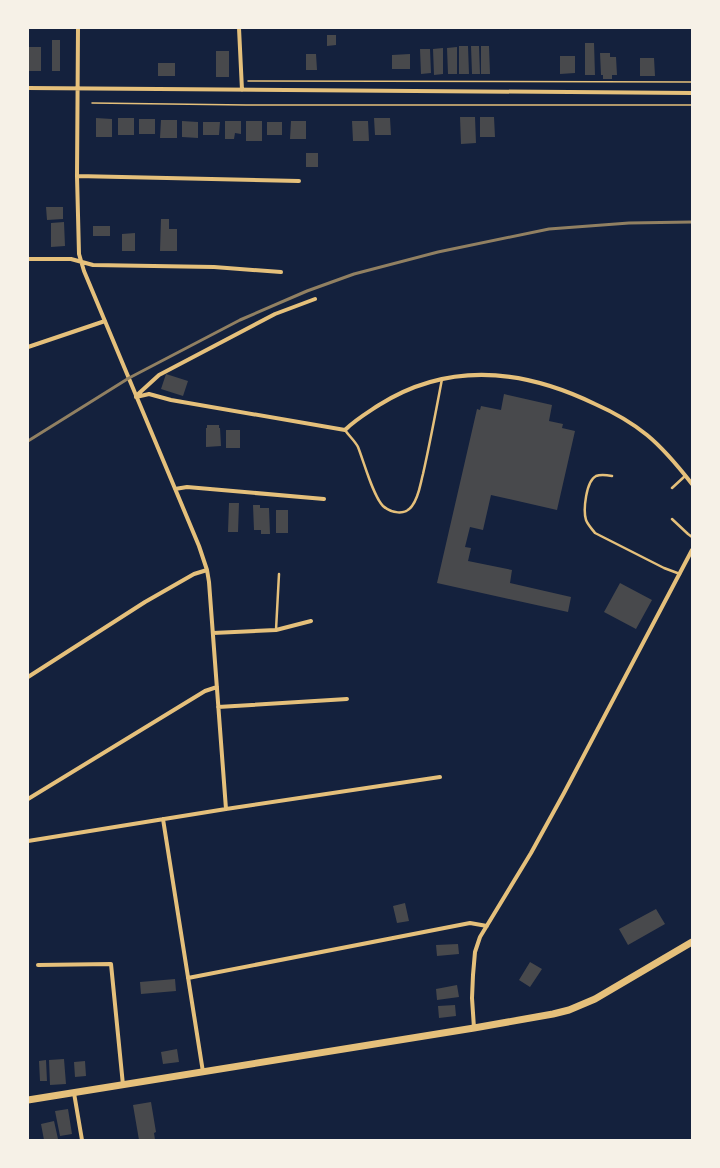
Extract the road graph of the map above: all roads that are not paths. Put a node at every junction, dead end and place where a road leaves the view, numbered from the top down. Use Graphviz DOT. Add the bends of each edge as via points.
graph roads {
  1 [pos="78,28"];
  2 [pos="239,28"];
  3 [pos="28,88"];
  4 [pos="78,88"];
  5 [pos="242,90"];
  6 [pos="692,93"];
  7 [pos="77,176"];
  8 [pos="299,181"];
  9 [pos="28,259"];
  10 [pos="81,262"];
  11 [pos="281,272"];
  12 [pos="315,299"];
  13 [pos="105,321"];
  14 [pos="28,347"];
  15 [pos="442,379"];
  16 [pos="136,397"];
  17 [pos="345,430"];
  18 [pos="612,476"];
  19 [pos="685,476"];
  20 [pos="692,484"];
  21 [pos="672,488"];
  22 [pos="175,489"];
  23 [pos="324,499"];
  24 [pos="672,520"];
  25 [pos="692,536"];
  26 [pos="692,550"];
  27 [pos="206,570"];
  28 [pos="279,574"];
  29 [pos="680,574"];
  30 [pos="311,621"];
  31 [pos="276,630"];
  32 [pos="213,633"];
  33 [pos="28,676"];
  34 [pos="217,687"];
  35 [pos="347,699"];
  36 [pos="218,707"];
  37 [pos="440,777"];
  38 [pos="28,799"];
  39 [pos="226,809"];
  40 [pos="163,819"];
  41 [pos="28,841"];
  42 [pos="487,926"];
  43 [pos="692,942"];
  44 [pos="38,965"];
  45 [pos="188,978"];
  46 [pos="474,1028"];
  47 [pos="203,1072"];
  48 [pos="123,1085"];
  49 [pos="74,1093"];
  50 [pos="28,1100"];
  51 [pos="82,1140"];
  1 -- 4 [label="street"];
  2 -- 5 [label="street"];
  3 -- 4 [label="street"];
  4 -- 5 [label="street"];
  4 -- 7 [label="street"];
  5 -- 6 [label="street"];
  7 -- 8 [label="street"];
  7 -- 10 [label="street"];
  9 -- 10 [label="street" via="71,259"];
  10 -- 11 [label="street" via="93,265 214,267"];
  10 -- 13 [label="street"];
  12 -- 16 [label="street" via="275,314 159,376"];
  13 -- 14 [label="street"];
  13 -- 16 [label="street"];
  15 -- 17 [label="street" via="410,389 387,400 354,421"];
  15 -- 17 [label="lane" via="417,498 412,507 405,512 397,513 390,510 377,497 357,446"];
  15 -- 19 [label="street" via="496,375 520,378 575,394 628,421 646,434 667,453"];
  16 -- 17 [label="street" via="149,394"];
  16 -- 22 [label="street"];
  18 -- 29 [label="lane" via="596,476 589,486 585,508 586,521 590,527 595,533"];
  19 -- 20 [label="street"];
  19 -- 21 [label="lane"];
  22 -- 23 [label="street" via="187,487"];
  22 -- 27 [label="street" via="199,546"];
  24 -- 25 [label="lane"];
  26 -- 29 [label="street"];
  27 -- 32 [label="street"];
  27 -- 33 [label="street" via="194,574 145,602"];
  28 -- 31 [label="lane"];
  29 -- 42 [label="street" via="564,794"];
  30 -- 31 [label="street"];
  31 -- 32 [label="street"];
  32 -- 34 [label="street"];
  34 -- 36 [label="street"];
  34 -- 38 [label="street" via="205,691"];
  35 -- 36 [label="street"];
  36 -- 39 [label="street"];
  37 -- 39 [label="street"];
  39 -- 40 [label="street"];
  40 -- 41 [label="street"];
  40 -- 45 [label="street"];
  42 -- 45 [label="street" via="470,923"];
  42 -- 46 [label="street" via="475,952 472,998"];
  43 -- 46 [label="street" via="585,1004 553,1014"];
  44 -- 48 [label="street" via="111,964"];
  45 -- 47 [label="street"];
  46 -- 47 [label="street"];
  47 -- 48 [label="street"];
  48 -- 49 [label="street"];
  49 -- 50 [label="street"];
  49 -- 51 [label="street"];
}
